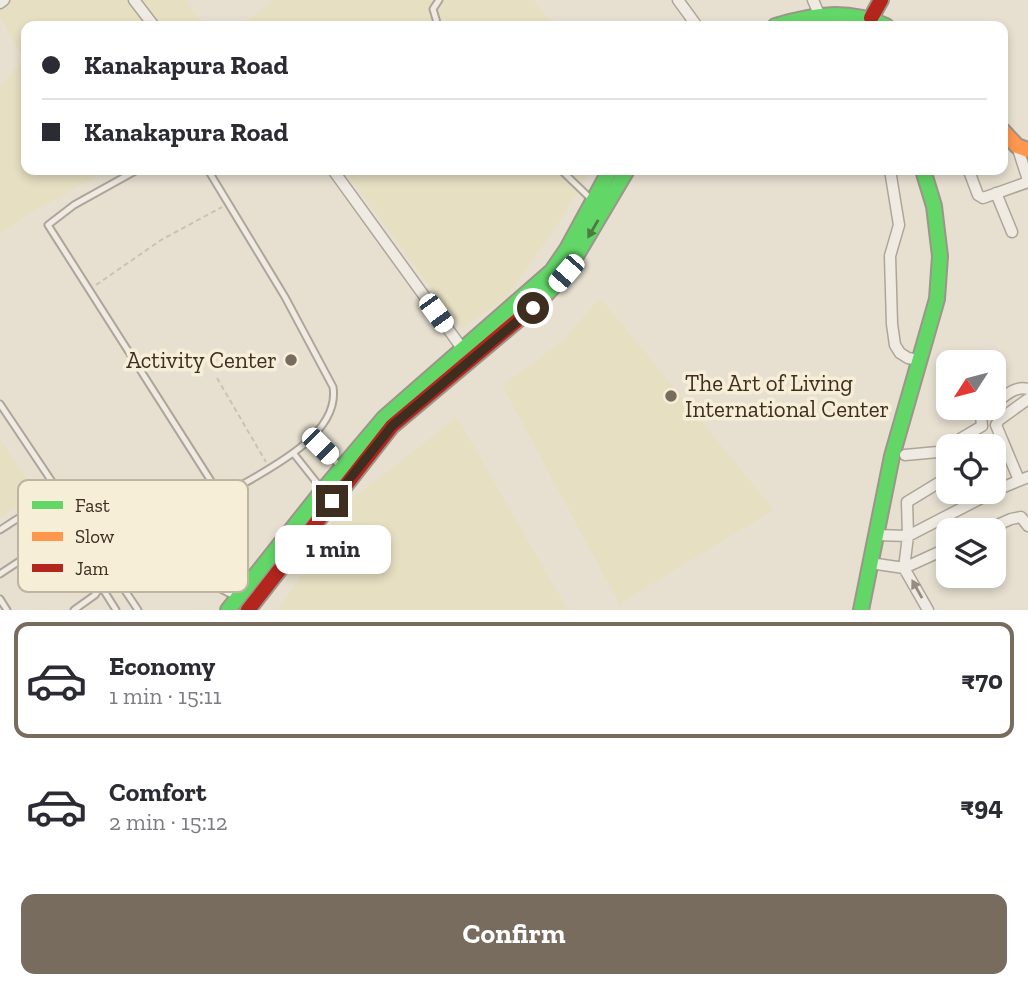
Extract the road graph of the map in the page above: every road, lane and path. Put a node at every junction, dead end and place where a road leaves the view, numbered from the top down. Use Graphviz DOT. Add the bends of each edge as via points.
graph roads {
  1 [pos="134,0"];
  2 [pos="439,0"];
  3 [pos="678,0"];
  4 [pos="813,0"];
  5 [pos="881,0"];
  6 [pos="819,15"];
  7 [pos="872,18"];
  8 [pos="150,21"];
  9 [pos="437,21"];
  10 [pos="693,21"];
  11 [pos="795,21"];
  12 [pos="877,21"];
  13 [pos="1008,135"];
  14 [pos="1022,148"];
  15 [pos="128,175"];
  16 [pos="211,175"];
  17 [pos="337,175"];
  18 [pos="566,175"];
  19 [pos="607,175"];
  20 [pos="624,175"];
  21 [pos="891,175"];
  22 [pos="925,175"];
  23 [pos="971,175"];
  24 [pos="1028,181"];
  25 [pos="996,193"];
  26 [pos="593,201"];
  27 [pos="228,204"];
  28 [pos="1012,232"];
  29 [pos="572,252"];
  30 [pos="90,289"];
  31 [pos="466,354"];
  32 [pos="919,360"];
  33 [pos="217,378"];
  34 [pos="1028,389"];
  35 [pos="1006,395"];
  36 [pos="1028,399"];
  37 [pos="0,404"];
  38 [pos="981,420"];
  39 [pos="310,436"];
  40 [pos="295,454"];
  41 [pos="905,455"];
  42 [pos="270,468"];
  43 [pos="342,468"];
  44 [pos="1024,479"];
  45 [pos="51,480"];
  46 [pos="213,480"];
  47 [pos="248,481"];
  48 [pos="936,484"];
  49 [pos="1006,486"];
  50 [pos="323,490"];
  51 [pos="969,504"];
  52 [pos="18,519"];
  53 [pos="1006,521"];
  54 [pos="1028,526"];
  55 [pos="0,530"];
  56 [pos="876,535"];
  57 [pos="908,536"];
  58 [pos="936,553"];
  59 [pos="18,562"];
  60 [pos="870,564"];
  61 [pos="904,568"];
  62 [pos="0,574"];
  63 [pos="248,583"];
  64 [pos="97,592"];
  65 [pos="105,592"];
  66 [pos="126,592"];
  67 [pos="227,592"];
  68 [pos="241,592"];
  69 [pos="237,597"];
  70 [pos="0,599"];
  71 [pos="8,610"];
  72 [pos="74,610"];
  73 [pos="116,610"];
  74 [pos="138,610"];
  75 [pos="228,610"];
  76 [pos="248,610"];
  77 [pos="861,610"];
  78 [pos="928,610"];
  1 -- 8 [label="street"];
  2 -- 9 [label="lane" via="433,9"];
  3 -- 10 [label="street"];
  4 -- 6 [label="street"];
  5 -- 7 [label="main road"];
  6 -- 7 [label="main road" via="852,13"];
  6 -- 11 [label="main road"];
  7 -- 12 [label="main road"];
  13 -- 14 [label="main road"];
  14 -- 24 [label="street"];
  15 -- 30 [label="lane" via="48,225"];
  16 -- 27 [label="lane"];
  17 -- 31 [label="street"];
  18 -- 26 [label="lane"];
  19 -- 26 [label="main road"];
  20 -- 29 [label="main road, one-way"];
  21 -- 32 [label="street" via="899,225 890,256 895,345 900,353"];
  22 -- 32 [label="main road" via="940,256 936,299"];
  23 -- 25 [label="street" via="978,195 983,198"];
  24 -- 25 [label="street"];
  25 -- 28 [label="street"];
  26 -- 29 [label="main road"];
  27 -- 30 [label="path" via="161,240"];
  27 -- 39 [label="lane" via="333,387 332,409"];
  29 -- 31 [label="main road" via="566,273 548,295"];
  30 -- 46 [label="lane"];
  31 -- 43 [label="main road" via="384,418"];
  31 -- 76 [label="main road" via="392,426"];
  32 -- 56 [label="main road"];
  33 -- 42 [label="path"];
  34 -- 35 [label="street" via="1021,387"];
  36 -- 44 [label="street" via="996,425"];
  37 -- 45 [label="lane"];
  38 -- 41 [label="street" via="982,426 938,452"];
  39 -- 40 [label="lane"];
  39 -- 43 [label="lane"];
  40 -- 42 [label="lane"];
  40 -- 50 [label="lane"];
  42 -- 47 [label="lane"];
  43 -- 50 [label="main road"];
  44 -- 49 [label="street"];
  48 -- 57 [label="street" via="907,502"];
  50 -- 63 [label="main road"];
  51 -- 57 [label="street"];
  52 -- 55 [label="lane"];
  53 -- 54 [label="street" via="1021,517"];
  56 -- 57 [label="street"];
  56 -- 60 [label="main road"];
  57 -- 61 [label="street"];
  58 -- 61 [label="street"];
  59 -- 62 [label="lane"];
  60 -- 61 [label="street"];
  60 -- 77 [label="main road"];
  78 -- 61 [label="street, one-way"];
  64 -- 72 [label="lane"];
  65 -- 73 [label="lane"];
  66 -- 74 [label="lane"];
  67 -- 69 [label="lane"];
  68 -- 69 [label="main road"];
  69 -- 75 [label="main road"];
  70 -- 71 [label="lane"];
}
